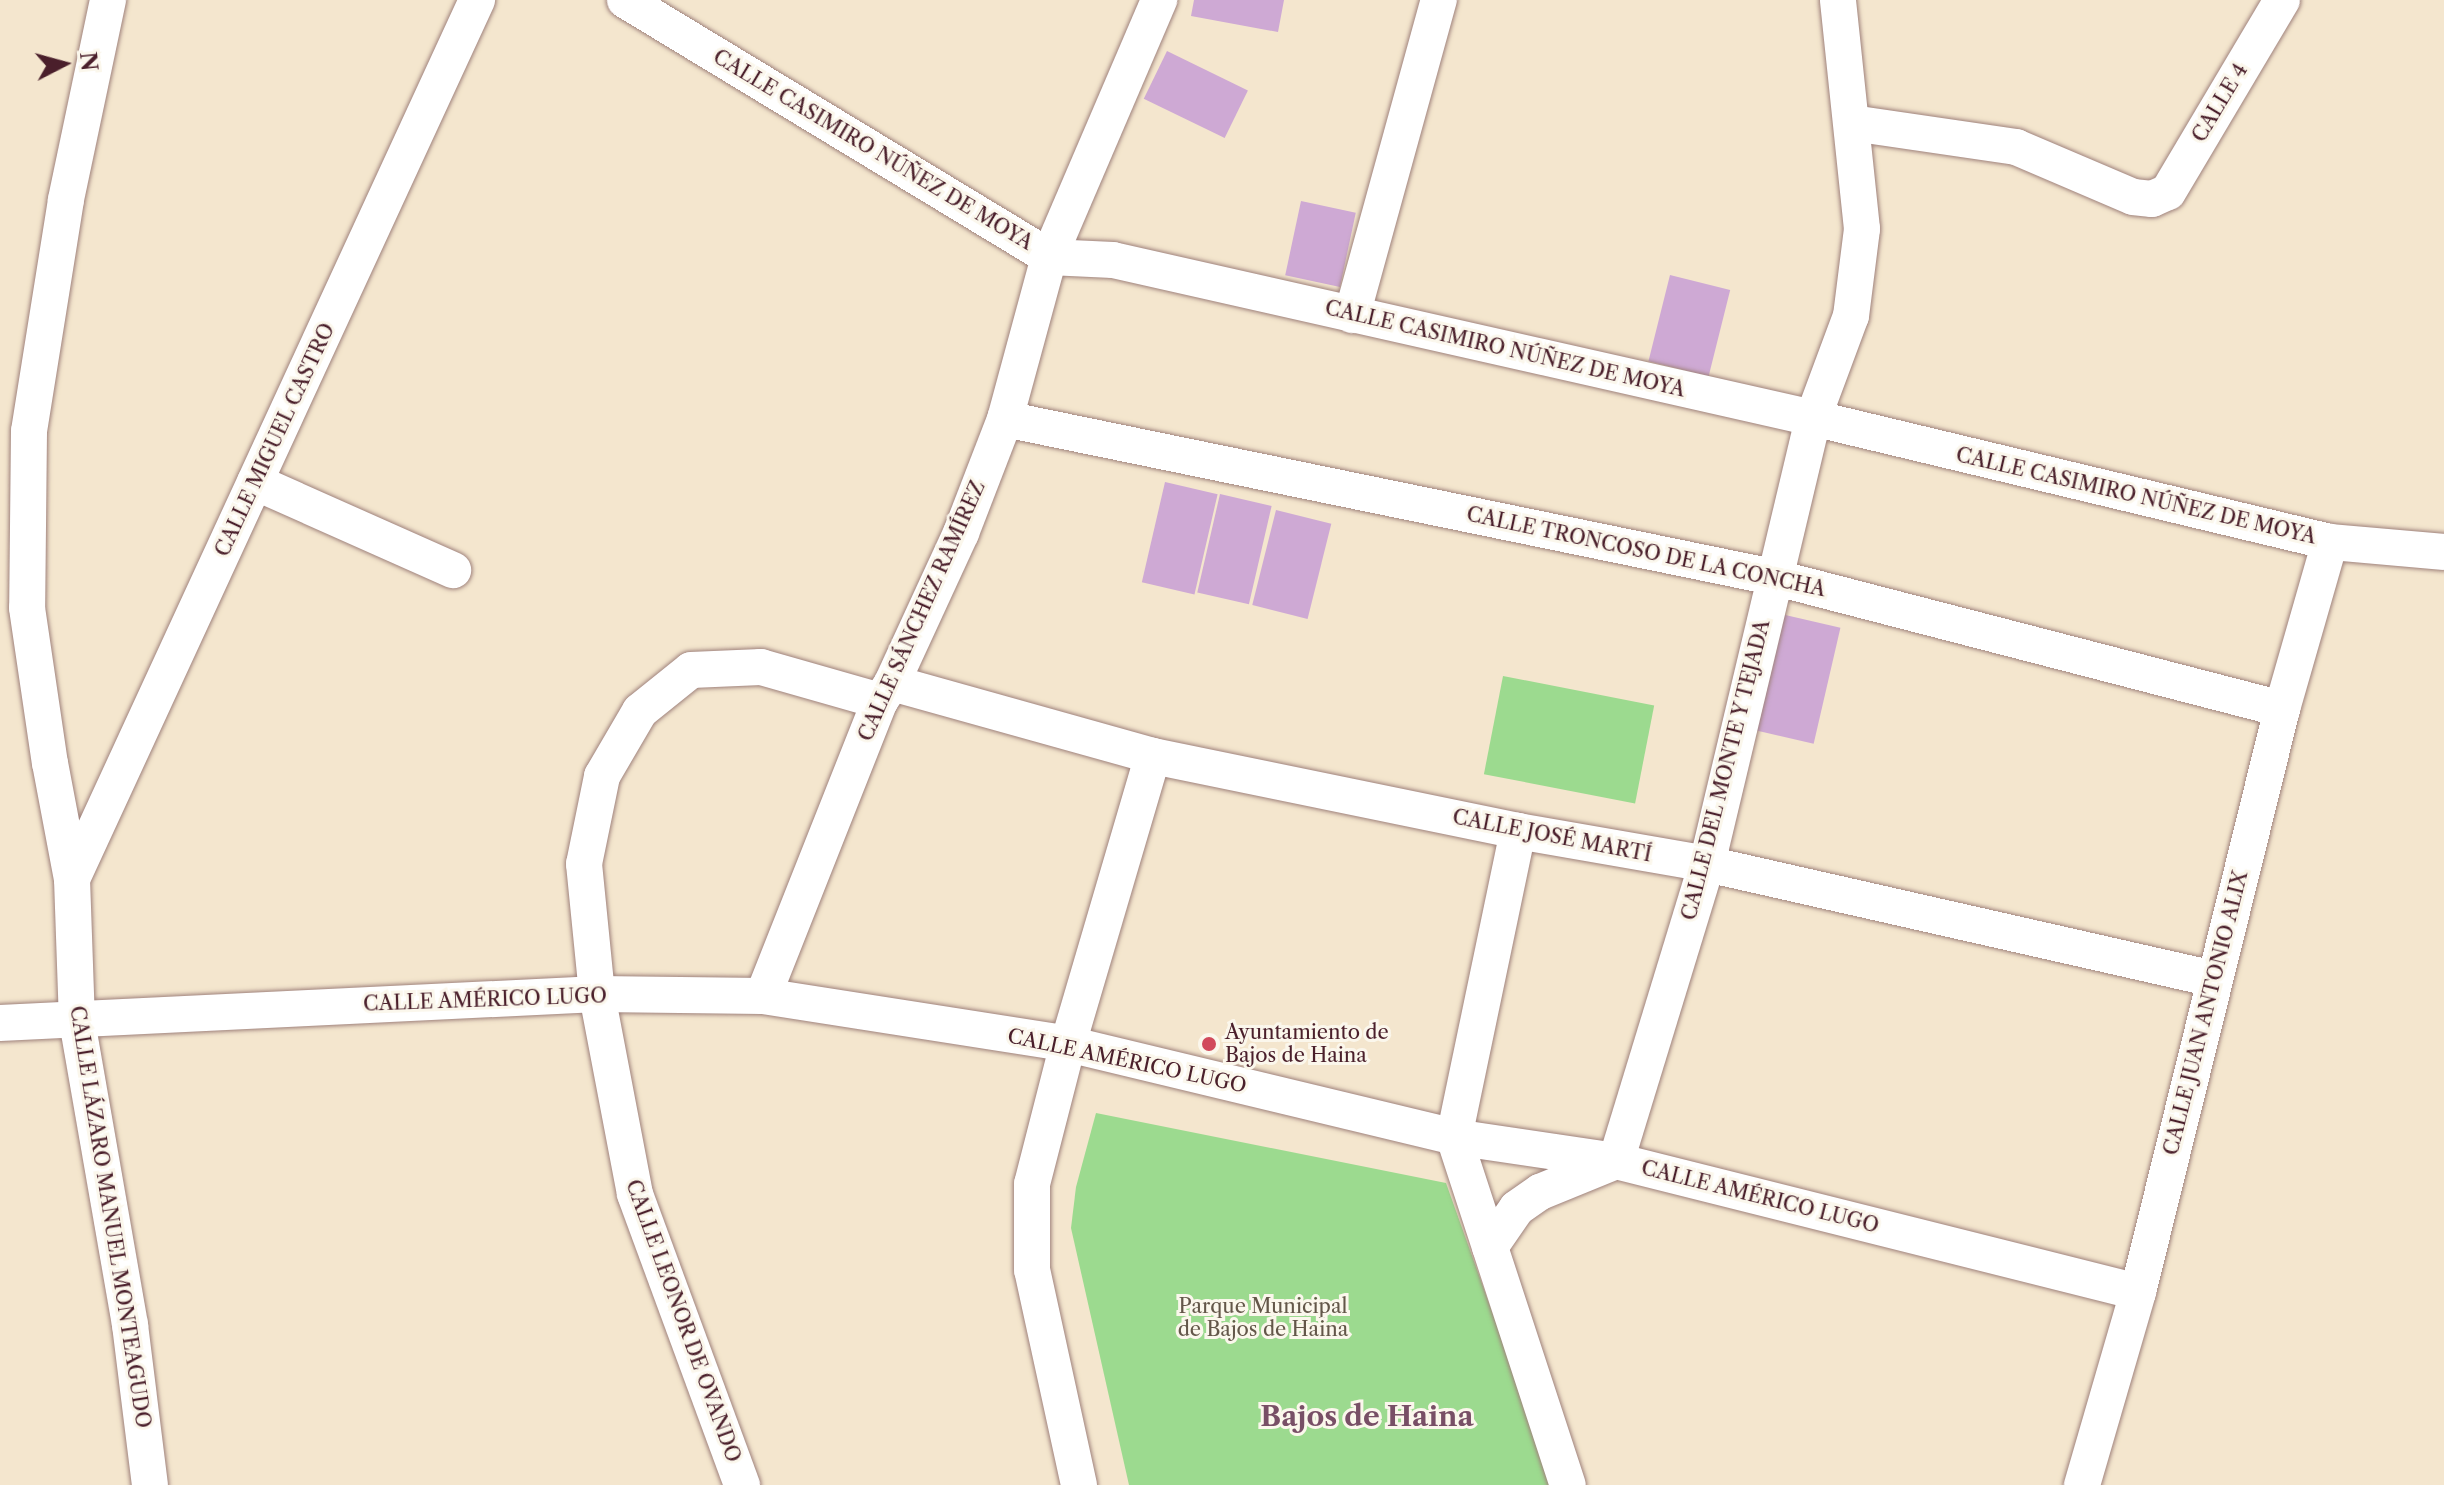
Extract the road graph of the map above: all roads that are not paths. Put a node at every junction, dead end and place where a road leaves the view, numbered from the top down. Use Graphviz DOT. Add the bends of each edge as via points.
graph roads {
  1 [pos="108,0"];
  2 [pos="477,0"];
  3 [pos="625,0"];
  4 [pos="1159,0"];
  5 [pos="1439,0"];
  6 [pos="1838,0"];
  7 [pos="2282,0"];
  8 [pos="1852,123"];
  9 [pos="1049,257"];
  10 [pos="1352,315"];
  11 [pos="1813,418"];
  12 [pos="1005,419"];
  13 [pos="255,482"];
  14 [pos="2330,542"];
  15 [pos="2444,552"];
  16 [pos="453,570"];
  17 [pos="1773,577"];
  18 [pos="886,692"];
  19 [pos="2282,709"];
  20 [pos="1153,756"];
  21 [pos="1518,831"];
  22 [pos="1707,864"];
  23 [pos="72,879"];
  24 [pos="2214,979"];
  25 [pos="597,994"];
  26 [pos="763,996"];
  27 [pos="77,1021"];
  28 [pos="0,1023"];
  29 [pos="1068,1044"];
  30 [pos="1454,1137"];
  31 [pos="1616,1161"];
  32 [pos="1490,1247"];
  33 [pos="2138,1292"];
  34 [pos="150,1485"];
  35 [pos="742,1485"];
  36 [pos="1079,1485"];
  37 [pos="1568,1485"];
  38 [pos="2082,1485"];
  1 -- 23 [label="street, CALLE LÁZARO MANUEL MONTEAGUDO" via="66,200 29,431 27,608"];
  2 -- 13 [label="street, CALLE MIGUEL CASTRO"];
  3 -- 9 [label="street, CALLE CASIMIRO NÚÑEZ DE MOYA"];
  4 -- 9 [label="street, CALLE SÁNCHEZ RAMÍREZ"];
  5 -- 10 [label="street"];
  6 -- 8 [label="street, CALLE DEL MONTE Y TEJADA"];
  7 -- 8 [label="street, CALLE 4" via="2168,192 2152,199 2133,197 2016,147"];
  8 -- 11 [label="street, CALLE DEL MONTE Y TEJADA" via="1862,229 1851,316"];
  9 -- 10 [label="street, CALLE CASIMIRO NÚÑEZ DE MOYA" via="1113,260"];
  9 -- 12 [label="street, CALLE SÁNCHEZ RAMÍREZ"];
  10 -- 11 [label="street, CALLE CASIMIRO NÚÑEZ DE MOYA"];
  11 -- 14 [label="street, CALLE CASIMIRO NÚÑEZ DE MOYA"];
  11 -- 17 [label="street, CALLE DEL MONTE Y TEJADA"];
  12 -- 17 [label="street, CALLE TRONCOSO DE LA CONCHA"];
  12 -- 18 [label="street, CALLE SÁNCHEZ RAMÍREZ" via="961,533"];
  13 -- 16 [label="street"];
  13 -- 23 [label="street, CALLE MIGUEL CASTRO"];
  14 -- 15 [label="street, CALLE CASIMIRO NÚÑEZ DE MOYA"];
  14 -- 19 [label="street, CALLE JUAN ANTONIO ALIX"];
  17 -- 19 [label="street, CALLE TRONCOSO DE LA CONCHA"];
  17 -- 22 [label="street, CALLE DEL MONTE Y TEJADA"];
  18 -- 20 [label="street, CALLE JOSÉ MARTÍ"];
  18 -- 25 [label="street, CALLE LEONOR DE OVANDO" via="761,667 691,670 640,711 602,776 584,864"];
  18 -- 26 [label="street, CALLE SÁNCHEZ RAMÍREZ"];
  19 -- 24 [label="street, CALLE JUAN ANTONIO ALIX"];
  20 -- 21 [label="street, CALLE JOSÉ MARTÍ"];
  20 -- 29 [label="street"];
  21 -- 22 [label="street, CALLE JOSÉ MARTÍ"];
  21 -- 30 [label="street"];
  22 -- 24 [label="street, CALLE JOSÉ MARTÍ"];
  22 -- 31 [label="street, CALLE DEL MONTE Y TEJADA"];
  23 -- 27 [label="street, CALLE LÁZARO MANUEL MONTEAGUDO"];
  24 -- 33 [label="street, CALLE JUAN ANTONIO ALIX"];
  25 -- 26 [label="street, CALLE AMÉRICO LUGO"];
  25 -- 27 [label="street, CALLE AMÉRICO LUGO"];
  25 -- 35 [label="street, CALLE LEONOR DE OVANDO" via="635,1194"];
  26 -- 29 [label="street, CALLE AMÉRICO LUGO"];
  27 -- 28 [label="street, CALLE AMÉRICO LUGO"];
  27 -- 34 [label="street, CALLE LÁZARO MANUEL MONTEAGUDO" via="130,1325"];
  29 -- 30 [label="street, CALLE AMÉRICO LUGO"];
  29 -- 36 [label="street" via="1032,1184 1032,1270"];
  30 -- 31 [label="street, CALLE AMÉRICO LUGO"];
  30 -- 32 [label="street"];
  31 -- 32 [label="street" via="1540,1192 1517,1208"];
  31 -- 33 [label="street, CALLE AMÉRICO LUGO"];
  32 -- 37 [label="street"];
  33 -- 38 [label="street, CALLE JUAN ANTONIO ALIX"];
}
